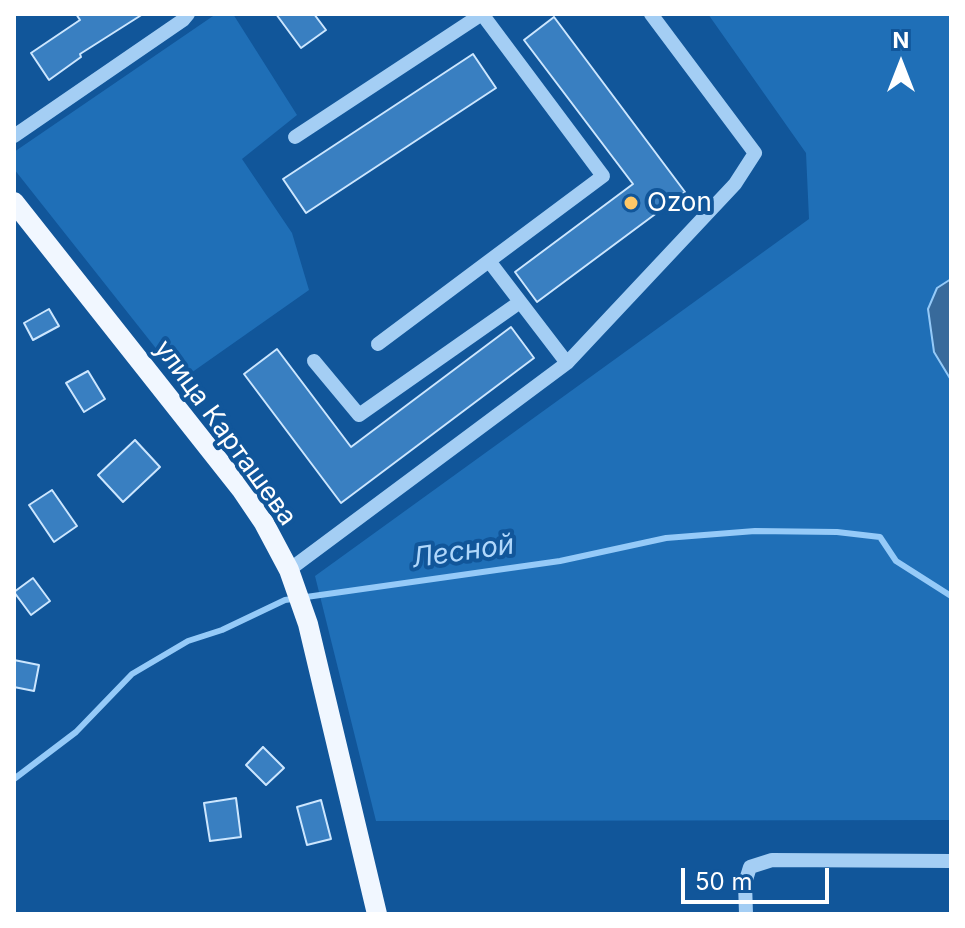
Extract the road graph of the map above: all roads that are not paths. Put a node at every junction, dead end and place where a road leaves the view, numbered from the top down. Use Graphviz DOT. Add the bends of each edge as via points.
graph roads {
  1 [pos="188,14"];
  2 [pos="651,14"];
  3 [pos="14,136"];
  4 [pos="295,137"];
  5 [pos="14,202"];
  6 [pos="489,261"];
  7 [pos="520,302"];
  8 [pos="378,344"];
  9 [pos="314,361"];
  10 [pos="567,363"];
  11 [pos="289,570"];
  12 [pos="951,861"];
  13 [pos="377,914"];
  14 [pos="746,914"];
  1 -- 3 [label="street"];
  2 -- 10 [label="street" via="755,153 735,184"];
  4 -- 6 [label="street" via="482,14 603,176"];
  5 -- 11 [label="main road, улица Карташева" via="241,489"];
  6 -- 7 [label="street"];
  6 -- 8 [label="street"];
  7 -- 9 [label="street" via="359,415"];
  7 -- 10 [label="street"];
  10 -- 11 [label="street"];
  11 -- 13 [label="main road, улица Карташева" via="308,624"];
  12 -- 14 [label="street" via="772,860 750,867"];
}
